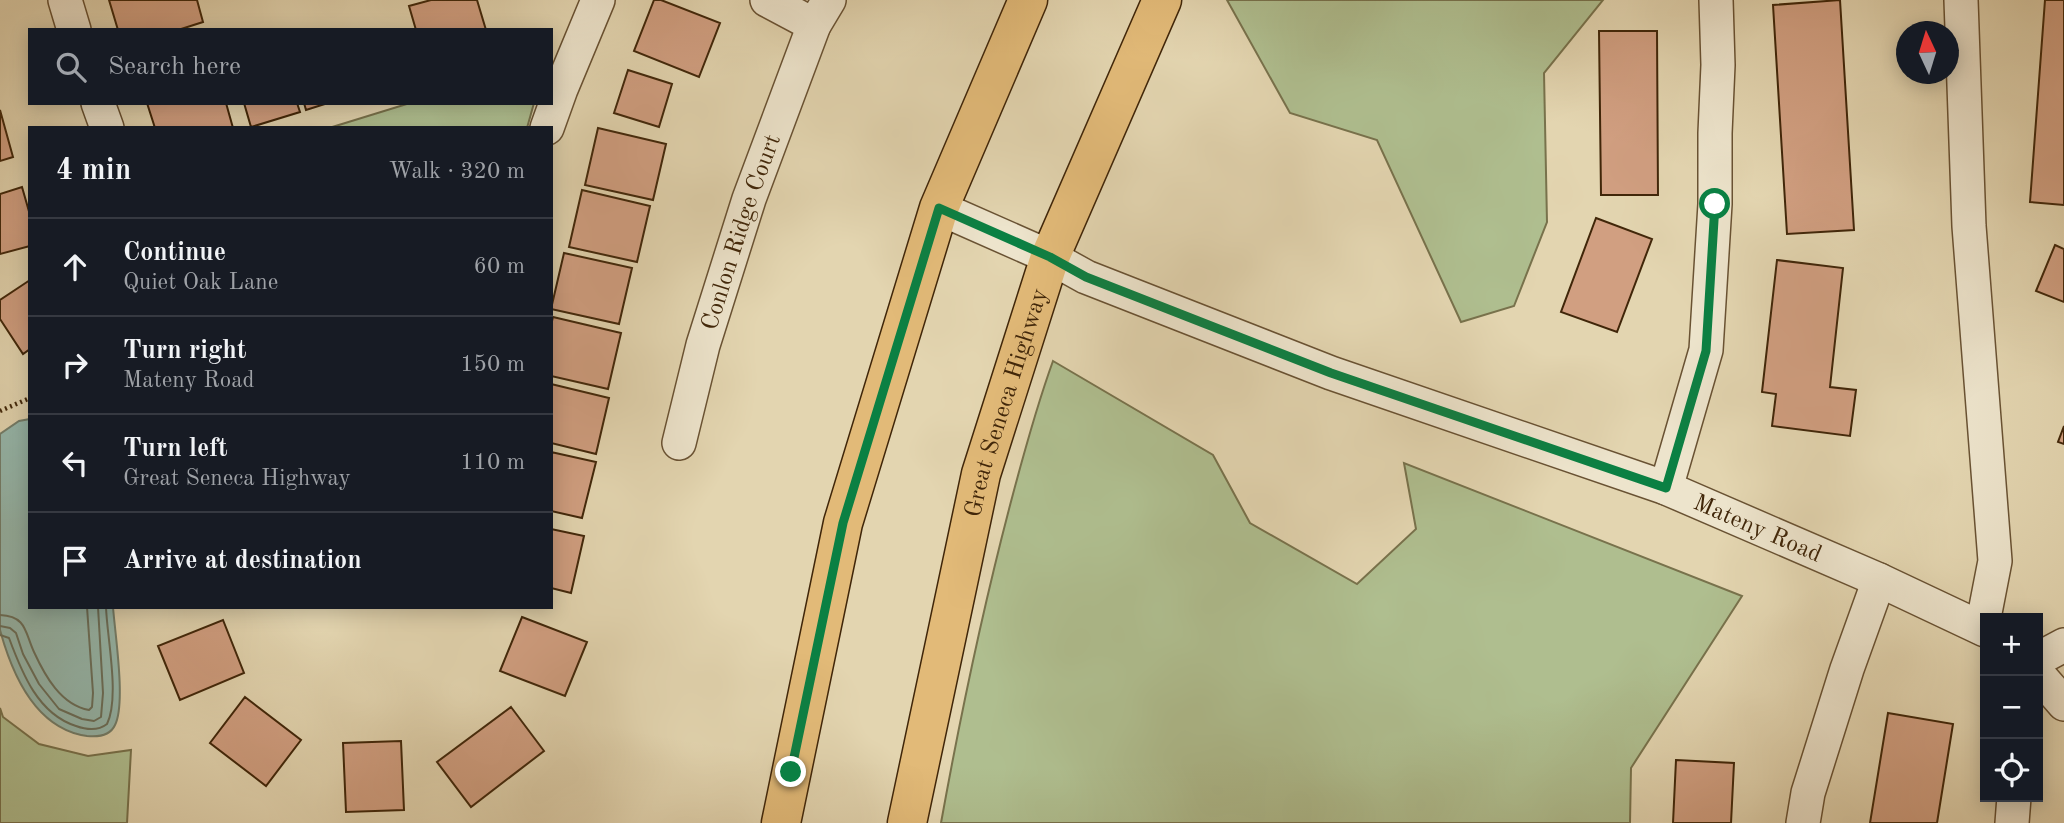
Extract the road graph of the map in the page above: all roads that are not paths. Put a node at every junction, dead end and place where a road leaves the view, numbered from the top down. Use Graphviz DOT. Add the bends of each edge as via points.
graph roads {
  1 [pos="65,0"];
  2 [pos="598,0"];
  3 [pos="767,0"];
  4 [pos="1028,0"];
  5 [pos="1162,0"];
  6 [pos="1716,0"];
  7 [pos="1961,0"];
  8 [pos="822,13"];
  9 [pos="73,28"];
  10 [pos="100,105"];
  11 [pos="106,126"];
  12 [pos="548,126"];
  13 [pos="939,208"];
  14 [pos="1050,257"];
  15 [pos="679,443"];
  16 [pos="1666,488"];
  17 [pos="1879,580"];
  18 [pos="1987,613"];
  19 [pos="1980,627"];
  20 [pos="2064,645"];
  21 [pos="2044,685"];
  22 [pos="2014,802"];
  23 [pos="781,823"];
  24 [pos="907,823"];
  25 [pos="1803,823"];
  26 [pos="2012,823"];
  1 -- 9 [label="street"];
  2 -- 12 [label="street"];
  3 -- 8 [label="street, Conlon Ridge Court"];
  4 -- 13 [label="main road"];
  5 -- 14 [label="main road, Great Seneca Highway"];
  6 -- 16 [label="street" via="1715,204 1706,351"];
  7 -- 18 [label="street" via="1969,226 1995,561"];
  8 -- 15 [label="street, Conlon Ridge Court" via="749,199 703,345"];
  10 -- 11 [label="street"];
  13 -- 14 [label="street, Mateny Road"];
  13 -- 23 [label="main road" via="843,523"];
  14 -- 16 [label="street, Mateny Road" via="1086,277 1331,373"];
  14 -- 24 [label="main road, Great Seneca Highway" via="981,474"];
  16 -- 17 [label="street, Mateny Road"];
  17 -- 19 [label="street, Mateny Road"];
  17 -- 25 [label="street" via="1808,793"];
  20 -- 21 [label="street"];
  22 -- 26 [label="street"];
}
